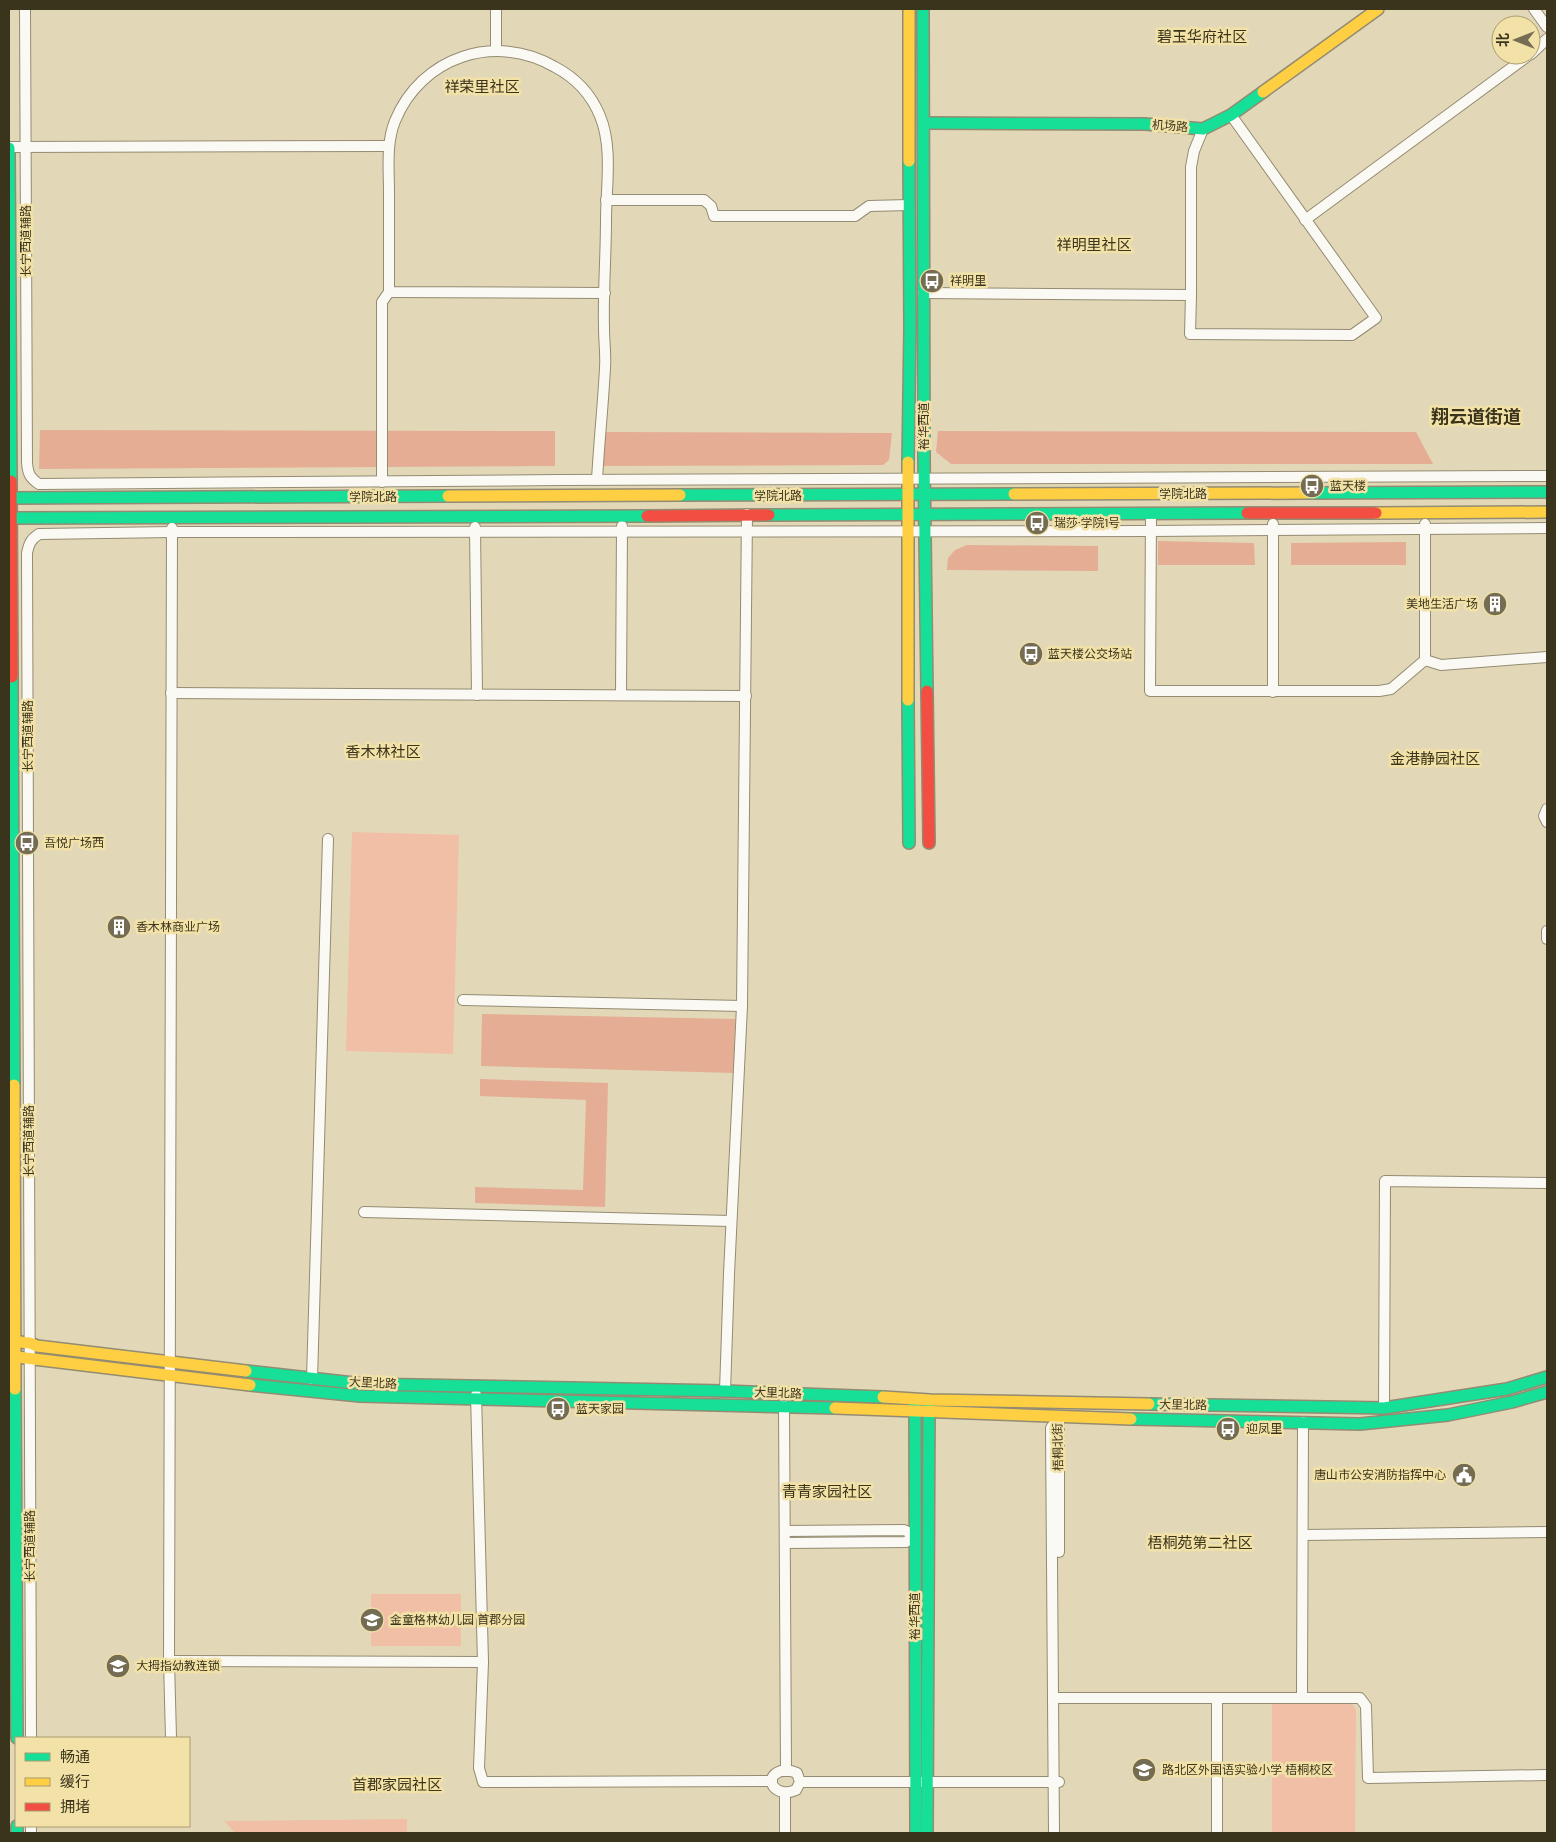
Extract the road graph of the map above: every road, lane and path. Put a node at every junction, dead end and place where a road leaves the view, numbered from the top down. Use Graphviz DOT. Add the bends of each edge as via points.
graph roads {
  1 [pos="25,9"];
  2 [pos="496,9"];
  3 [pos="909,9"];
  4 [pos="923,9"];
  5 [pos="1378,9"];
  6 [pos="1534,9"];
  7 [pos="1547,27"];
  8 [pos="496,51"];
  9 [pos="1515,65"];
  10 [pos="1231,115"];
  11 [pos="924,123"];
  12 [pos="1202,129"];
  13 [pos="388,146"];
  14 [pos="9,147"];
  15 [pos="26,147"];
  16 [pos="606,200"];
  17 [pos="909,205"];
  18 [pos="923,205"];
  19 [pos="1305,220"];
  20 [pos="388,292"];
  21 [pos="605,293"];
  22 [pos="923,293"];
  23 [pos="1190,295"];
  24 [pos="1270,476"];
  25 [pos="1547,476"];
  26 [pos="908,479"];
  27 [pos="925,479"];
  28 [pos="476,480"];
  29 [pos="597,480"];
  30 [pos="382,482"];
  31 [pos="1547,492"];
  32 [pos="1271,494"];
  33 [pos="925,495"];
  34 [pos="475,496"];
  35 [pos="908,496"];
  36 [pos="10,498"];
  37 [pos="1424,512"];
  38 [pos="1547,512"];
  39 [pos="1270,513"];
  40 [pos="746,514"];
  41 [pos="908,514"];
  42 [pos="926,514"];
  43 [pos="1151,514"];
  44 [pos="622,515"];
  45 [pos="475,516"];
  46 [pos="172,517"];
  47 [pos="10,518"];
  48 [pos="1547,528"];
  49 [pos="1424,529"];
  50 [pos="1274,530"];
  51 [pos="476,531"];
  52 [pos="1152,531"];
  53 [pos="172,532"];
  54 [pos="622,532"];
  55 [pos="746,532"];
  56 [pos="908,532"];
  57 [pos="926,532"];
  58 [pos="1547,657"];
  59 [pos="1425,660"];
  60 [pos="1273,692"];
  61 [pos="172,693"];
  62 [pos="477,695"];
  63 [pos="621,695"];
  64 [pos="746,696"];
  65 [pos="1547,809"];
  66 [pos="1547,822"];
  67 [pos="328,839"];
  68 [pos="909,843"];
  69 [pos="929,843"];
  70 [pos="1547,931"];
  71 [pos="1547,939"];
  72 [pos="463,1000"];
  73 [pos="742,1006"];
  74 [pos="1547,1183"];
  75 [pos="364,1212"];
  76 [pos="731,1221"];
  77 [pos="12,1341"];
  78 [pos="30,1343"];
  79 [pos="12,1356"];
  80 [pos="30,1359"];
  81 [pos="170,1361"];
  82 [pos="170,1375"];
  83 [pos="1547,1377"];
  84 [pos="312,1379"];
  85 [pos="476,1386"];
  86 [pos="725,1392"];
  87 [pos="1547,1392"];
  88 [pos="915,1398"];
  89 [pos="476,1399"];
  90 [pos="930,1400"];
  91 [pos="784,1406"];
  92 [pos="1384,1408"];
  93 [pos="915,1410"];
  94 [pos="928,1412"];
  95 [pos="1059,1417"];
  96 [pos="1304,1422"];
  97 [pos="784,1532"];
  98 [pos="1547,1532"];
  99 [pos="915,1535"];
  100 [pos="1303,1535"];
  101 [pos="784,1544"];
  102 [pos="169,1661"];
  103 [pos="483,1662"];
  104 [pos="1302,1697"];
  105 [pos="1056,1699"];
  106 [pos="1218,1699"];
  107 [pos="17,1737"];
  108 [pos="31,1737"];
  109 [pos="170,1737"];
  110 [pos="786,1770"];
  111 [pos="1547,1775"];
  112 [pos="921,1781"];
  113 [pos="772,1782"];
  114 [pos="800,1782"];
  115 [pos="1057,1782"];
  116 [pos="785,1793"];
  117 [pos="785,1833"];
  118 [pos="916,1833"];
  119 [pos="927,1833"];
  120 [pos="1054,1833"];
  121 [pos="1060,1833"];
  122 [pos="1217,1833"];
  1 -- 15 [label="street, 长宁西道辅路"];
  2 -- 8 [label="street"];
  3 -- 17 [label="main road, 裕华西道"];
  4 -- 11 [label="main road, 裕华西道"];
  5 -- 10 [label="main road, 机场路"];
  6 -- 7 [label="street"];
  8 -- 13 [label="street" via="456,59 438,67 419,82 394,122"];
  8 -- 16 [label="street" via="515,53 550,64 584,89 595,104 606,139"];
  9 -- 19 [label="street"];
  10 -- 12 [label="main road, 机场路"];
  10 -- 19 [label="street"];
  11 -- 12 [label="main road, 机场路" via="1145,124"];
  11 -- 18 [label="main road, 裕华西道"];
  12 -- 23 [label="street" via="1191,167"];
  13 -- 15 [label="street"];
  13 -- 20 [label="street"];
  14 -- 15 [label="street"];
  14 -- 36 [label="main road"];
  15 -- 30 [label="street, 长宁西道辅路" via="28,474 31,479 39,484"];
  16 -- 17 [label="street" via="704,200 711,206 714,216 855,216 869,206"];
  16 -- 21 [label="street"];
  17 -- 18 [label="main road"];
  17 -- 26 [label="main road, 裕华西道"];
  18 -- 22 [label="main road, 裕华西道"];
  19 -- 23 [label="street" via="1376,318 1356,334 1190,334"];
  20 -- 21 [label="street"];
  20 -- 30 [label="street" via="382,302"];
  21 -- 29 [label="street" via="605,366"];
  22 -- 23 [label="street"];
  22 -- 27 [label="main road, 裕华西道"];
  24 -- 25 [label="street"];
  24 -- 27 [label="street"];
  24 -- 32 [label="street"];
  26 -- 27 [label="street"];
  26 -- 29 [label="street"];
  26 -- 35 [label="main road, 裕华西道"];
  27 -- 33 [label="main road, 裕华西道"];
  28 -- 29 [label="street"];
  28 -- 30 [label="street"];
  28 -- 34 [label="street"];
  31 -- 32 [label="main road, 学院北路"];
  32 -- 33 [label="main road, 学院北路"];
  32 -- 39 [label="main road"];
  33 -- 35 [label="main road, 学院北路"];
  33 -- 42 [label="main road, 裕华西道"];
  34 -- 35 [label="main road, 学院北路"];
  34 -- 36 [label="main road, 学院北路"];
  34 -- 45 [label="main road"];
  35 -- 41 [label="main road, 裕华西道"];
  36 -- 47 [label="main road"];
  37 -- 38 [label="main road, 学院北路"];
  37 -- 39 [label="main road, 学院北路"];
  37 -- 49 [label="street"];
  39 -- 43 [label="main road, 学院北路"];
  39 -- 50 [label="street"];
  40 -- 41 [label="main road, 学院北路"];
  40 -- 44 [label="main road, 学院北路"];
  40 -- 55 [label="street"];
  41 -- 42 [label="main road, 学院北路"];
  41 -- 56 [label="main road, 裕华西道"];
  42 -- 43 [label="main road, 学院北路"];
  42 -- 57 [label="main road, 裕华西道"];
  43 -- 52 [label="street"];
  44 -- 45 [label="main road, 学院北路"];
  44 -- 54 [label="street"];
  45 -- 46 [label="main road, 学院北路"];
  45 -- 51 [label="street"];
  46 -- 47 [label="main road, 学院北路"];
  46 -- 53 [label="street"];
  47 -- 77 [label="main road"];
  48 -- 49 [label="street"];
  49 -- 50 [label="street"];
  49 -- 59 [label="street"];
  50 -- 52 [label="street"];
  50 -- 60 [label="street"];
  51 -- 53 [label="street"];
  51 -- 54 [label="street"];
  51 -- 62 [label="street"];
  52 -- 57 [label="street"];
  52 -- 60 [label="street" via="1150,691"];
  53 -- 61 [label="street"];
  53 -- 78 [label="street, 长宁西道辅路" via="39,534 29,544"];
  54 -- 55 [label="street"];
  54 -- 63 [label="street"];
  55 -- 56 [label="street"];
  55 -- 64 [label="street"];
  56 -- 57 [label="street"];
  56 -- 68 [label="main road, 裕华西道"];
  57 -- 69 [label="main road, 裕华西道"];
  58 -- 59 [label="street" via="1440,664"];
  59 -- 60 [label="street" via="1391,689"];
  61 -- 62 [label="street"];
  61 -- 81 [label="street"];
  62 -- 63 [label="street"];
  63 -- 64 [label="street"];
  64 -- 73 [label="street"];
  65 -- 66 [label="street" via="1544,816"];
  67 -- 84 [label="street"];
  70 -- 71 [label="street"];
  72 -- 73 [label="street"];
  73 -- 76 [label="street"];
  74 -- 92 [label="street" via="1385,1181"];
  75 -- 76 [label="street"];
  76 -- 86 [label="street"];
  77 -- 78 [label="main road, 大里北路"];
  77 -- 79 [label="main road"];
  78 -- 80 [label="street, 长宁西道辅路"];
  78 -- 81 [label="main road, 大里北路"];
  79 -- 80 [label="main road, 大里北路"];
  79 -- 107 [label="main road"];
  80 -- 82 [label="main road, 大里北路"];
  80 -- 108 [label="street, 长宁西道辅路"];
  81 -- 82 [label="street"];
  81 -- 84 [label="main road, 大里北路"];
  82 -- 89 [label="main road, 大里北路" via="360,1396"];
  82 -- 102 [label="street"];
  83 -- 92 [label="main road, 大里北路" via="1507,1389"];
  84 -- 85 [label="main road, 大里北路" via="363,1384"];
  85 -- 86 [label="main road, 大里北路"];
  85 -- 89 [label="street"];
  86 -- 88 [label="main road, 大里北路"];
  87 -- 96 [label="main road, 大里北路" via="1512,1402 1419,1419 1360,1424"];
  88 -- 90 [label="main road, 大里北路"];
  88 -- 93 [label="main road, 裕华西道"];
  89 -- 91 [label="main road, 大里北路"];
  89 -- 103 [label="street"];
  90 -- 92 [label="main road, 大里北路"];
  90 -- 94 [label="main road, 裕华西道"];
  91 -- 93 [label="main road, 大里北路"];
  91 -- 97 [label="street"];
  93 -- 94 [label="main road, 大里北路"];
  93 -- 99 [label="main road, 裕华西道"];
  94 -- 95 [label="main road, 大里北路"];
  94 -- 112 [label="main road, 裕华西道"];
  95 -- 96 [label="main road, 大里北路"];
  95 -- 105 [label="street, 梧桐北街"];
  96 -- 100 [label="street"];
  97 -- 99 [label="street" via="904,1530"];
  97 -- 101 [label="street"];
  98 -- 100 [label="street"];
  99 -- 101 [label="street" via="906,1542"];
  99 -- 112 [label="main road, 裕华西道"];
  100 -- 104 [label="street"];
  101 -- 110 [label="street"];
  102 -- 103 [label="street"];
  102 -- 109 [label="street"];
  103 -- 113 [label="street" via="479,1768 483,1782"];
  104 -- 106 [label="street"];
  104 -- 111 [label="street" via="1360,1698 1366,1706 1368,1778"];
  105 -- 106 [label="street"];
  105 -- 115 [label="street, 梧桐北街"];
  106 -- 122 [label="street"];
  110 -- 113 [label="street" via="776,1773"];
  110 -- 114 [label="street" via="796,1773"];
  112 -- 114 [label="street"];
  112 -- 115 [label="street"];
  112 -- 118 [label="main road, 裕华西道"];
  112 -- 119 [label="main road, 裕华西道"];
  113 -- 116 [label="street" via="776,1790"];
  114 -- 116 [label="street" via="796,1790"];
  115 -- 120 [label="street, 梧桐北街"];
  115 -- 121 [label="street, 梧桐北街"];
  116 -- 117 [label="street"];
}
